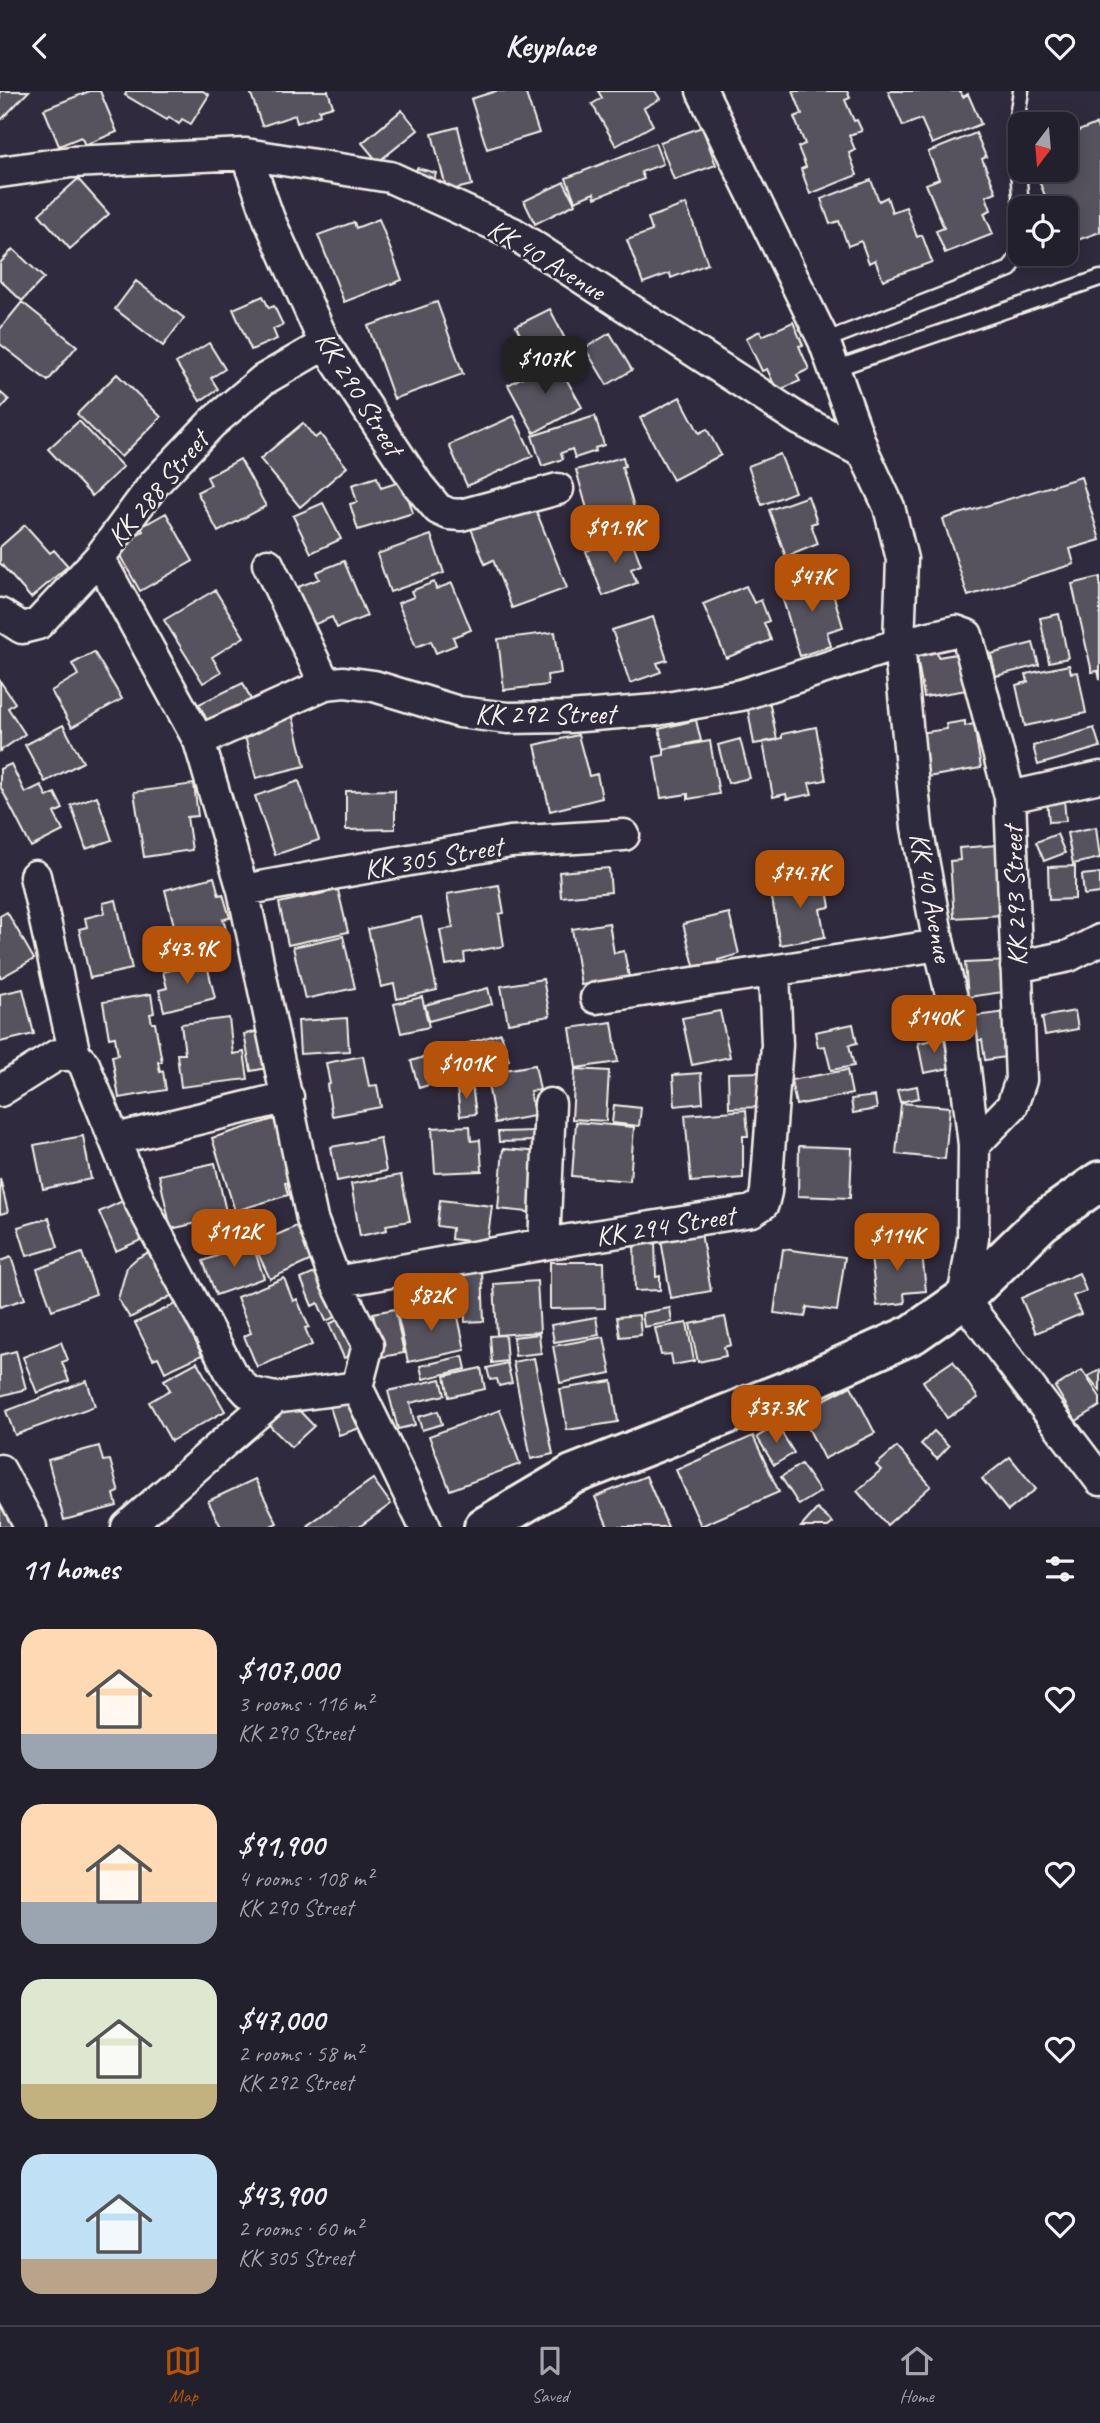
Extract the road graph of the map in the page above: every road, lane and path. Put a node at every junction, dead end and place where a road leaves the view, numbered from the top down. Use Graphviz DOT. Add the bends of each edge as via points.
graph roads {
  1 [pos="702,91"];
  2 [pos="1021,91"];
  3 [pos="246,154"];
  4 [pos="0,172"];
  5 [pos="1020,196"];
  6 [pos="1012,266"];
  7 [pos="1100,278"];
  8 [pos="824,341"];
  9 [pos="325,344"];
  10 [pos="834,369"];
  11 [pos="864,453"];
  12 [pos="558,489"];
  13 [pos="99,558"];
  14 [pos="268,563"];
  15 [pos="0,614"];
  16 [pos="899,644"];
  17 [pos="325,684"];
  18 [pos="198,741"];
  19 [pos="1100,777"];
  20 [pos="1010,797"];
  21 [pos="624,835"];
  22 [pos="35,876"];
  23 [pos="243,890"];
  24 [pos="1100,940"];
  25 [pos="939,945"];
  26 [pos="1016,967"];
  27 [pos="774,972"];
  28 [pos="596,998"];
  29 [pos="75,1055"];
  30 [pos="0,1091"];
  31 [pos="288,1097"];
  32 [pos="550,1104"];
  33 [pos="116,1139"];
  34 [pos="974,1145"];
  35 [pos="1100,1181"];
  36 [pos="544,1244"];
  37 [pos="336,1282"];
  38 [pos="963,1299"];
  39 [pos="357,1387"];
  40 [pos="275,1398"];
  41 [pos="0,1470"];
  42 [pos="1100,1480"];
  43 [pos="31,1527"];
  44 [pos="127,1527"];
  45 [pos="425,1527"];
  46 [pos="484,1527"];
  1 -- 8 [label="street"];
  2 -- 5 [label="lane" via="1015,129"];
  3 -- 4 [label="street, KK 40 Avenue" via="71,162"];
  3 -- 9 [label="street, KK 290 Street" via="269,219"];
  3 -- 11 [label="street, KK 40 Avenue" via="390,177 513,233 800,420"];
  6 -- 8 [label="lane"];
  7 -- 10 [label="lane"];
  8 -- 10 [label="street"];
  9 -- 12 [label="street, KK 290 Street" via="438,509 461,515"];
  9 -- 13 [label="street, KK 288 Street" via="263,380 212,423 155,484"];
  10 -- 11 [label="street"];
  11 -- 16 [label="street, KK 40 Avenue" via="889,507 902,559"];
  13 -- 15 [label="street, KK 288 Street" via="38,624 22,628"];
  13 -- 18 [label="street"];
  14 -- 17 [label="street"];
  16 -- 17 [label="street, KK 292 Street" via="741,695 656,711 508,718 459,712 373,686"];
  16 -- 20 [label="street, KK 293 Street" via="956,631 967,635"];
  16 -- 25 [label="street, KK 40 Avenue" via="918,827"];
  17 -- 18 [label="street, KK 292 Street"];
  18 -- 23 [label="street"];
  19 -- 20 [label="street"];
  20 -- 26 [label="street, KK 293 Street"];
  21 -- 23 [label="street, KK 305 Street" via="510,842"];
  22 -- 29 [label="street"];
  23 -- 31 [label="street"];
  24 -- 26 [label="street" via="1069,955"];
  25 -- 27 [label="street"];
  25 -- 34 [label="street, KK 40 Avenue" via="961,1035"];
  26 -- 34 [label="street, KK 293 Street" via="1021,1080 1012,1106"];
  27 -- 28 [label="street"];
  27 -- 36 [label="street, KK 294 Street" via="777,1045 763,1204 752,1211"];
  29 -- 30 [label="street" via="57,1055"];
  29 -- 33 [label="street" via="84,1064"];
  31 -- 33 [label="street"];
  31 -- 37 [label="street" via="312,1219"];
  32 -- 36 [label="street"];
  33 -- 40 [label="street" via="139,1200 231,1373 248,1392"];
  34 -- 38 [label="street, KK 40 Avenue" via="973,1238"];
  35 -- 38 [label="main road" via="1042,1222"];
  36 -- 37 [label="street, KK 294 Street"];
  37 -- 39 [label="street" via="368,1345"];
  38 -- 42 [label="street"];
  38 -- 46 [label="main road" via="913,1334 786,1391 572,1475"];
  39 -- 40 [label="street"];
  39 -- 45 [label="street"];
  40 -- 44 [label="street"];
  41 -- 43 [label="street"];
}
